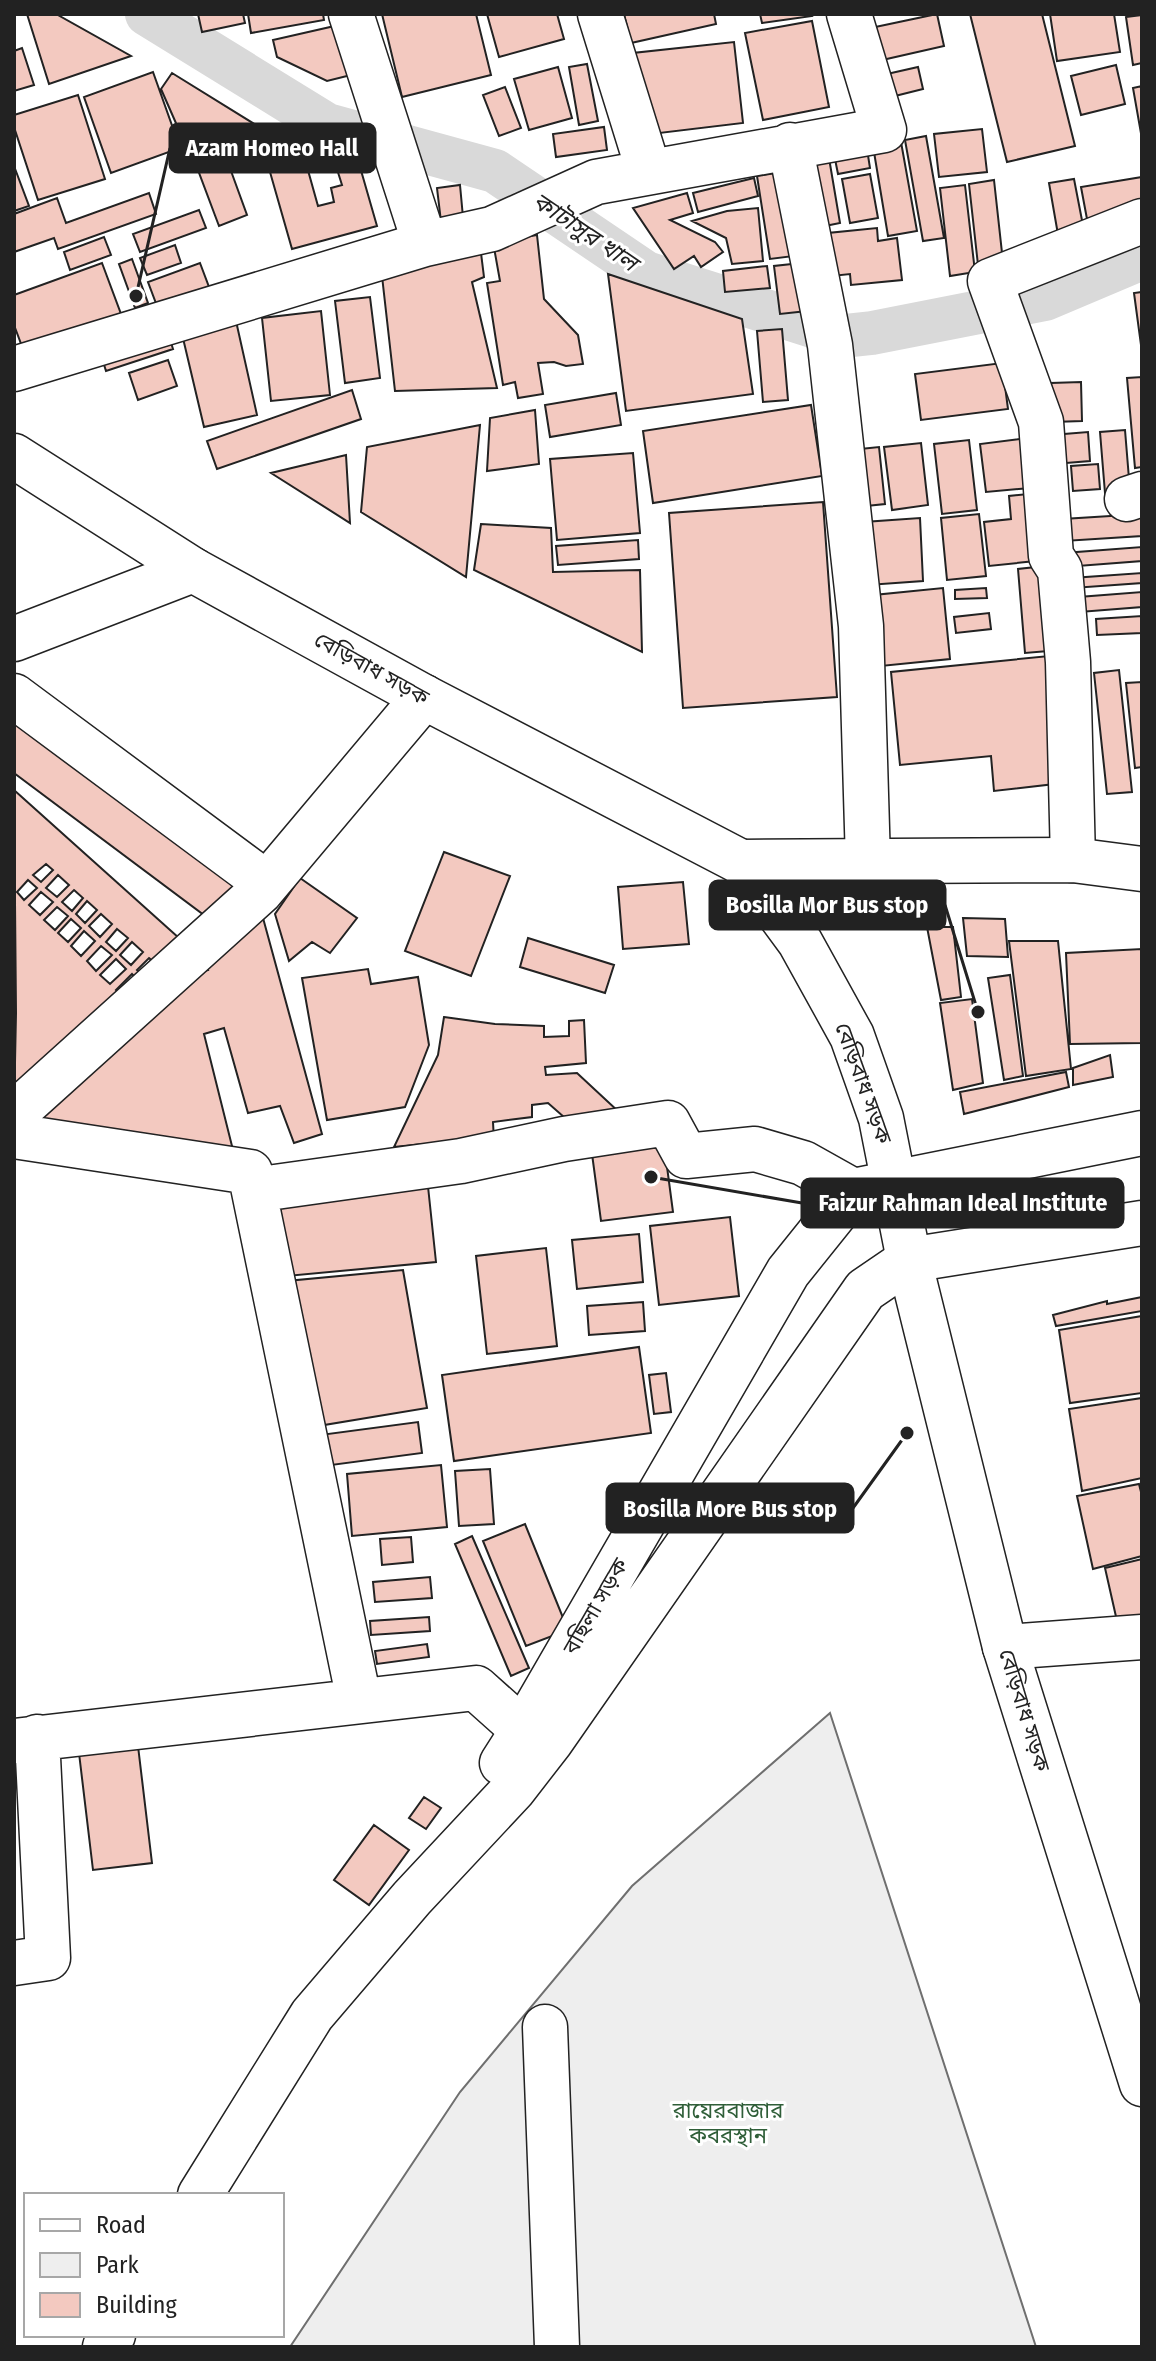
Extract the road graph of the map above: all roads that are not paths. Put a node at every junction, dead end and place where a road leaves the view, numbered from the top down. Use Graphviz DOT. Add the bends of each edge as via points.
graph roads {
  1 [pos="351,14"];
  2 [pos="600,14"];
  3 [pos="849,14"];
  4 [pos="790,145"];
  5 [pos="649,172"];
  6 [pos="1142,221"];
  7 [pos="425,244"];
  8 [pos="14,369"];
  9 [pos="14,456"];
  10 [pos="193,570"];
  11 [pos="14,639"];
  12 [pos="14,696"];
  13 [pos="424,697"];
  14 [pos="1073,860"];
  15 [pos="741,862"];
  16 [pos="868,862"];
  17 [pos="1142,869"];
  18 [pos="266,883"];
  19 [pos="14,1114"];
  20 [pos="1142,1133"];
  21 [pos="14,1136"];
  22 [pos="896,1182"];
  23 [pos="254,1190"];
  24 [pos="853,1191"];
  25 [pos="1142,1223"];
  26 [pos="909,1260"];
  27 [pos="1142,1637"];
  28 [pos="1005,1647"];
  29 [pos="359,1700"];
  30 [pos="523,1730"];
  31 [pos="26,1739"];
  32 [pos="412,1898"];
  33 [pos="14,1963"];
  34 [pos="545,2027"];
  35 [pos="1142,2084"];
  36 [pos="201,2193"];
  37 [pos="557,2347"];
  1 -- 7 [label="main road"];
  2 -- 5 [label="main road"];
  3 -- 4 [label="main road" via="884,130"];
  4 -- 5 [label="main road"];
  4 -- 16 [label="main road" via="830,345 861,626"];
  5 -- 7 [label="main road" via="596,182 492,229"];
  6 -- 14 [label="main road" via="990,281 1041,422 1051,556 1060,570 1068,662"];
  7 -- 8 [label="main road"];
  9 -- 10 [label="main road, বেড়িবাধ সড়ক"];
  10 -- 11 [label="main road"];
  10 -- 13 [label="main road, বেড়িবাধ সড়ক"];
  12 -- 18 [label="main road"];
  13 -- 15 [label="main road, বেড়িবাধ সড়ক"];
  13 -- 18 [label="main road"];
  14 -- 16 [label="main road"];
  14 -- 17 [label="main road"];
  15 -- 16 [label="main road"];
  15 -- 22 [label="main road, বেড়িবাধ সড়ক" via="800,942 852,1036 881,1118"];
  18 -- 19 [label="main road"];
  20 -- 22 [label="main road"];
  21 -- 23 [label="main road" via="250,1172"];
  22 -- 24 [label="main road"];
  22 -- 26 [label="main road, বেড়িবাধ সড়ক"];
  23 -- 24 [label="main road" via="461,1161 668,1123 686,1156 755,1149 803,1163"];
  23 -- 29 [label="main road"];
  24 -- 30 [label="main road, বছিলা সড়ক" via="788,1272"];
  25 -- 26 [label="main road"];
  26 -- 28 [label="main road, বেড়িবাধ সড়ক"];
  26 -- 32 [label="main road, বছিলা সড়ক" via="865,1290 551,1741 513,1790"];
  27 -- 28 [label="main road"];
  28 -- 35 [label="main road, বেড়িবাধ সড়ক"];
  29 -- 30 [label="main road" via="476,1688"];
  29 -- 31 [label="main road"];
  30 -- 32 [label="main road, বছিলা সড়ক"];
  31 -- 33 [label="main road" via="48,1958"];
  32 -- 36 [label="main road, বছিলা সড়ক" via="312,2015"];
  34 -- 37 [label="main road"];
}
